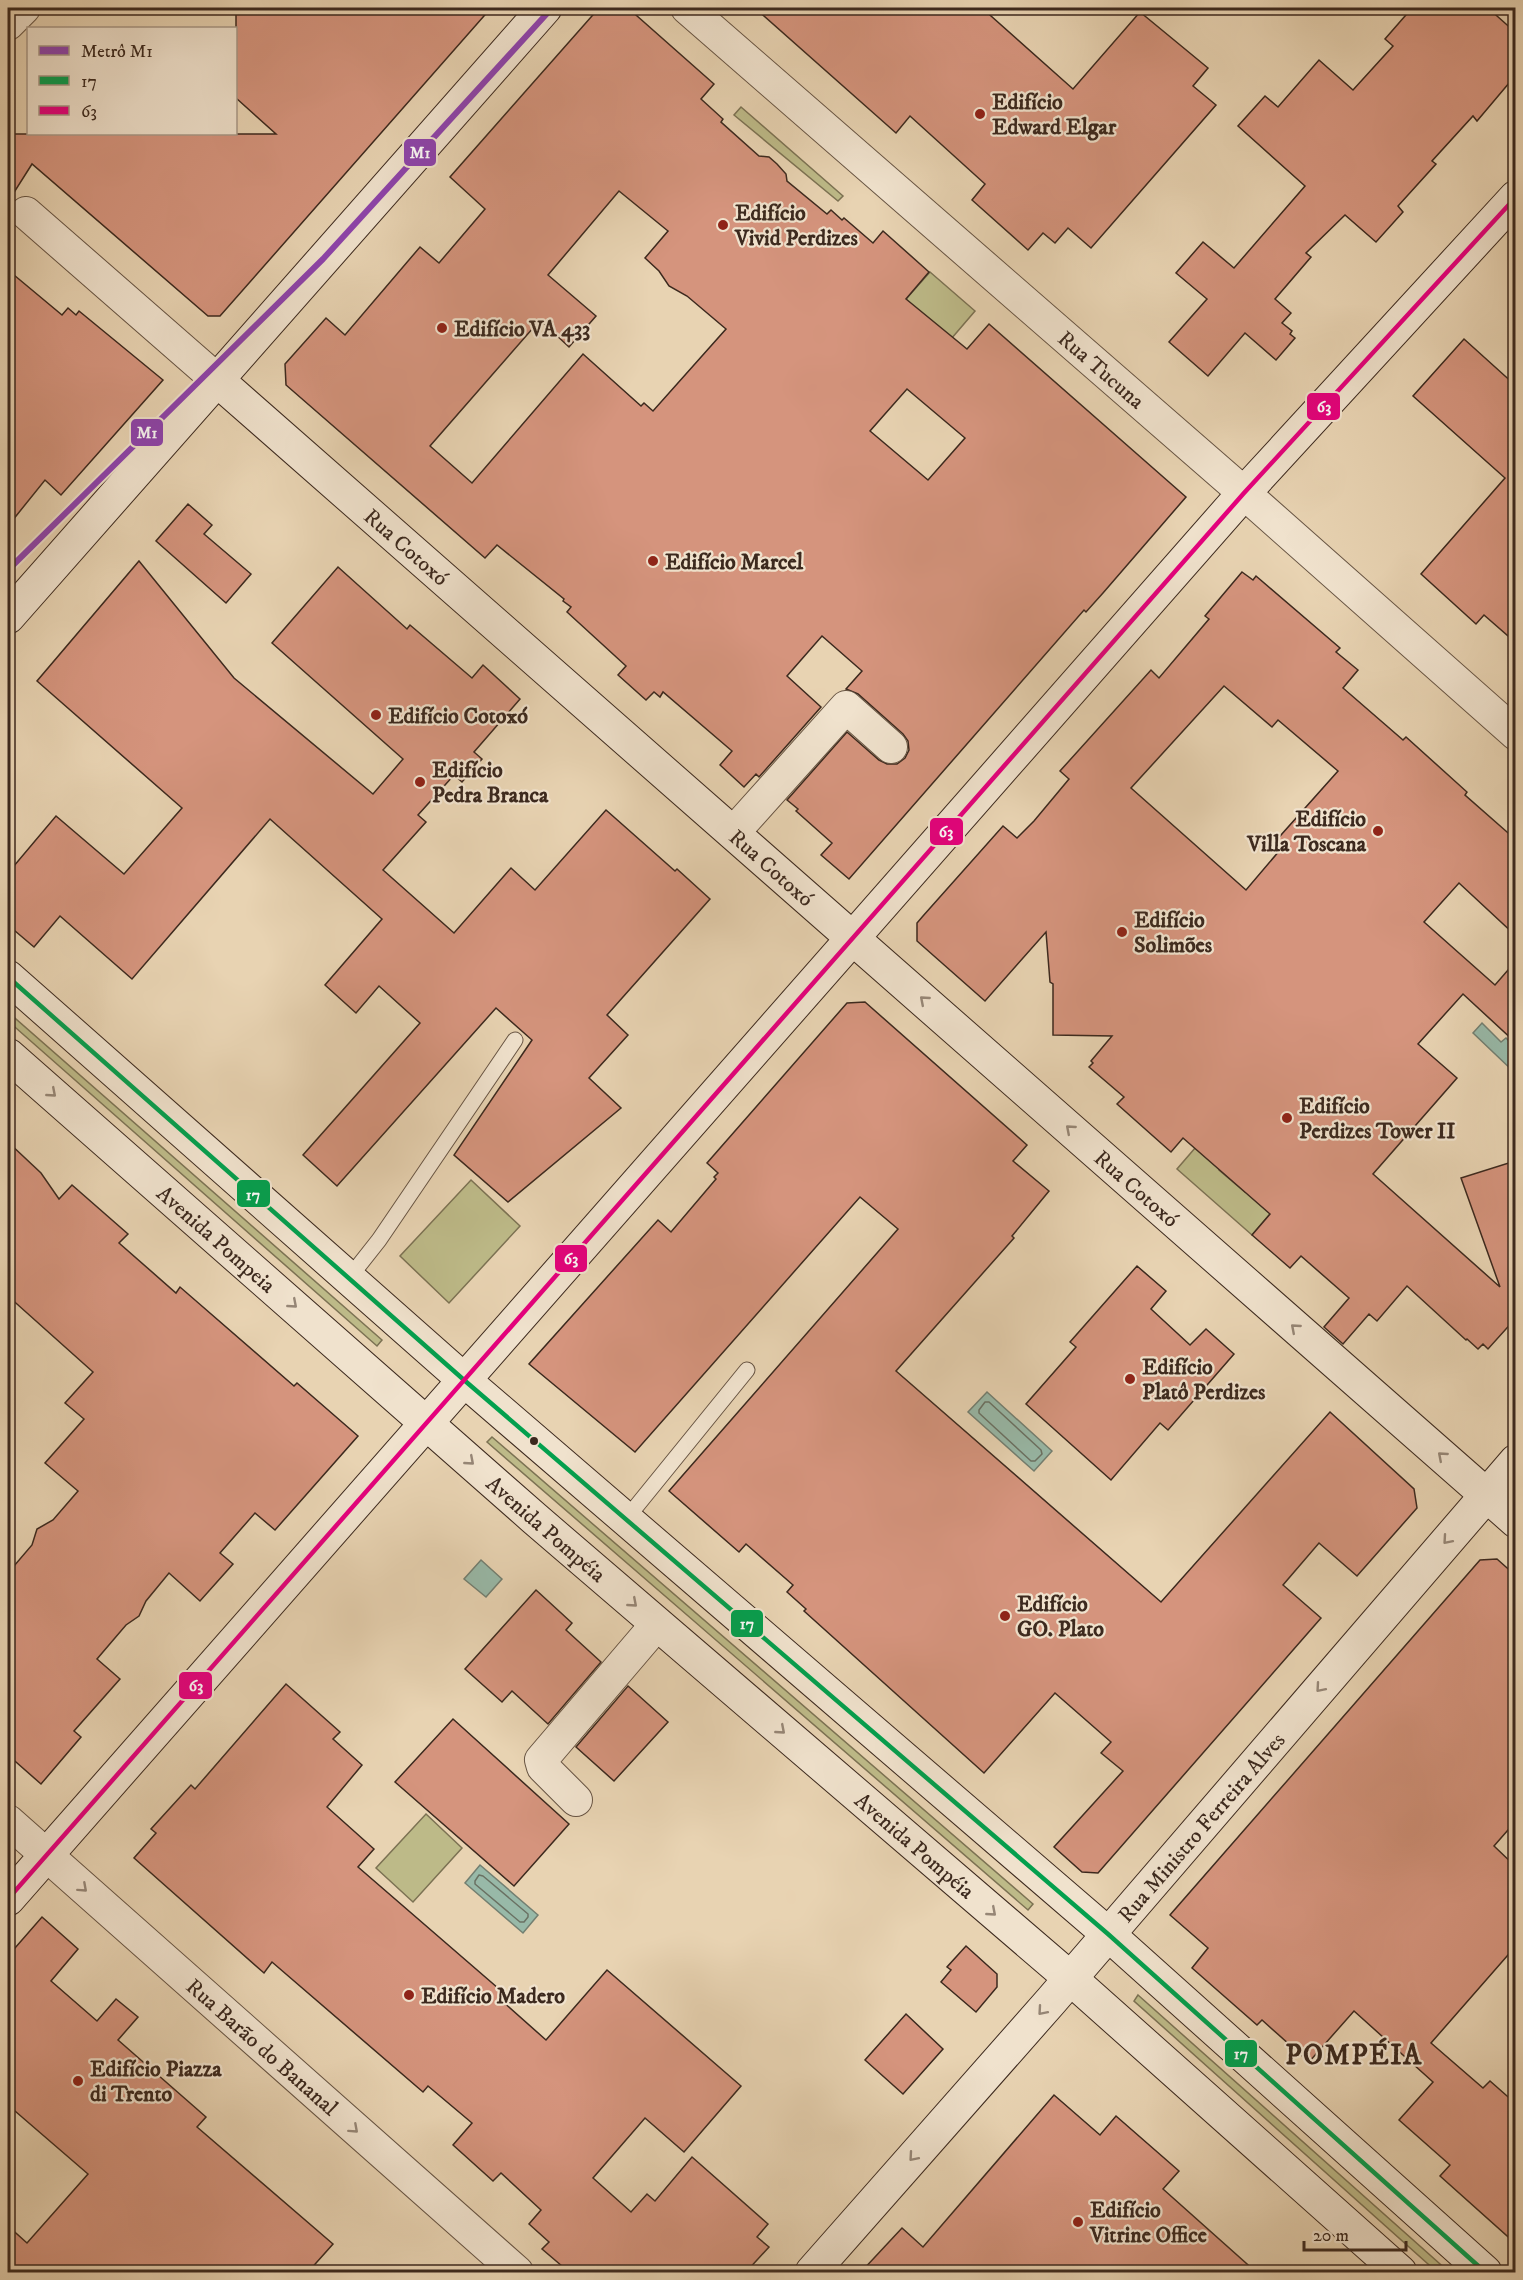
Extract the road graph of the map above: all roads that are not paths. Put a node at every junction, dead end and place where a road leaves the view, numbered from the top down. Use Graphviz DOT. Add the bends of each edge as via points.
graph roads {
  1 [pos="24,8"];
  2 [pos="545,8"];
  3 [pos="687,8"];
  4 [pos="8,24"];
  5 [pos="1515,197"];
  6 [pos="27,213"];
  7 [pos="216,379"];
  8 [pos="1244,493"];
  9 [pos="8,617"];
  10 [pos="1515,734"];
  11 [pos="891,747"];
  12 [pos="733,833"];
  13 [pos="853,938"];
  14 [pos="8,977"];
  15 [pos="515,1040"];
  16 [pos="8,1054"];
  17 [pos="349,1278"];
  18 [pos="747,1370"];
  19 [pos="464,1380"];
  20 [pos="427,1422"];
  21 [pos="1515,1461"];
  22 [pos="1485,1496"];
  23 [pos="626,1519"];
  24 [pos="1515,1521"];
  25 [pos="657,1624"];
  26 [pos="576,1800"];
  27 [pos="8,1821"];
  28 [pos="47,1855"];
  29 [pos="8,1899"];
  30 [pos="1108,1934"];
  31 [pos="1070,1978"];
  32 [pos="517,2272"];
  33 [pos="812,2272"];
  34 [pos="1400,2272"];
  35 [pos="1485,2272"];
  1 -- 4 [label="street"];
  2 -- 7 [label="street"];
  3 -- 8 [label="street, Rua Tucuna"];
  5 -- 8 [label="street"];
  6 -- 7 [label="street, Rua Cotoxó"];
  7 -- 9 [label="street"];
  7 -- 12 [label="street, Rua Cotoxó"];
  8 -- 10 [label="street, Rua Tucuna"];
  8 -- 13 [label="street"];
  11 -- 12 [label="street" via="846,706"];
  12 -- 13 [label="street, Rua Cotoxó"];
  13 -- 19 [label="street"];
  22 -- 13 [label="street, Rua Cotoxó, one-way"];
  14 -- 17 [label="street"];
  15 -- 17 [label="lane"];
  16 -- 20 [label="street, Avenida Pompeia, one-way"];
  17 -- 19 [label="street"];
  18 -- 23 [label="lane"];
  19 -- 20 [label="street"];
  19 -- 23 [label="street"];
  20 -- 25 [label="street, Avenida Pompéia, one-way"];
  20 -- 28 [label="street"];
  21 -- 22 [label="street, Rua Ministro Ferreira Alves"];
  22 -- 24 [label="street, Rua Cotoxó"];
  22 -- 30 [label="street, Rua Ministro Ferreira Alves, one-way"];
  23 -- 30 [label="street"];
  25 -- 26 [label="street" via="541,1760 543,1767"];
  25 -- 31 [label="street, Avenida Pompéia, one-way"];
  27 -- 28 [label="street, Rua Barão do Bananal"];
  28 -- 29 [label="street"];
  28 -- 32 [label="street, Rua Barão do Bananal, one-way"];
  30 -- 31 [label="street, Rua Ministro Ferreira Alves"];
  30 -- 35 [label="street"];
  31 -- 33 [label="street, Rua Ministro Ferreira Alves, one-way"];
  31 -- 34 [label="street, Avenida Pompéia"];
}
